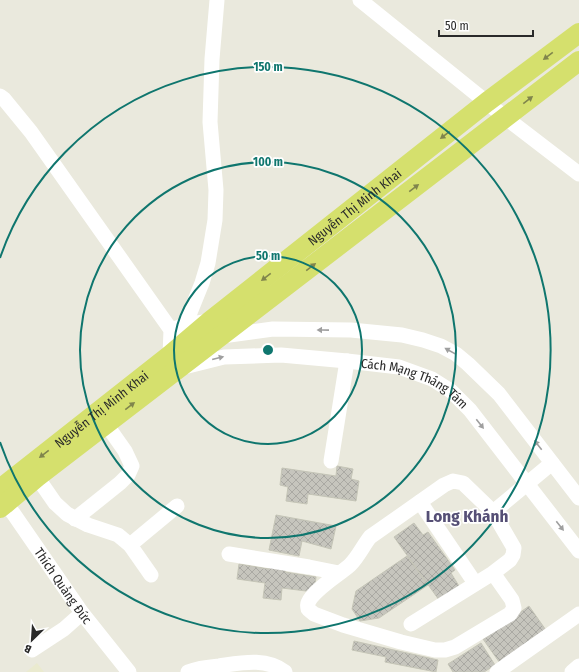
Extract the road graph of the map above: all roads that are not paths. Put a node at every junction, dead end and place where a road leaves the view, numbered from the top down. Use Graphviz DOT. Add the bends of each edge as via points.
graph roads {
  1 [pos="217,0"];
  2 [pos="360,0"];
  3 [pos="579,33"];
  4 [pos="579,61"];
  5 [pos="0,96"];
  6 [pos="487,102"];
  7 [pos="506,118"];
  8 [pos="579,174"];
  9 [pos="272,297"];
  10 [pos="178,327"];
  11 [pos="216,328"];
  12 [pos="273,329"];
  13 [pos="175,361"];
  14 [pos="347,361"];
  15 [pos="106,424"];
  16 [pos="331,461"];
  17 [pos="552,464"];
  18 [pos="37,477"];
  19 [pos="528,484"];
  20 [pos="579,498"];
  21 [pos="1,500"];
  22 [pos="420,502"];
  23 [pos="177,506"];
  24 [pos="493,512"];
  25 [pos="75,519"];
  26 [pos="130,545"];
  27 [pos="579,550"];
  28 [pos="229,554"];
  29 [pos="339,573"];
  30 [pos="493,573"];
  31 [pos="151,575"];
  32 [pos="475,583"];
  33 [pos="82,613"];
  34 [pos="579,614"];
  35 [pos="411,624"];
  36 [pos="32,650"];
  37 [pos="579,666"];
  38 [pos="129,672"];
  39 [pos="188,672"];
  40 [pos="284,672"];
  41 [pos="498,672"];
  42 [pos="572,672"];
  1 -- 10 [label="street" via="210,122 216,190 215,220 202,283"];
  2 -- 6 [label="street"];
  3 -- 6 [label="main road, Nguyễn Thị Minh Khai, one-way"];
  7 -- 4 [label="main road, Nguyễn Thị Minh Khai, one-way"];
  5 -- 10 [label="street" via="31,132"];
  6 -- 7 [label="street"];
  6 -- 11 [label="main road, Nguyễn Thị Minh Khai, one-way"];
  7 -- 8 [label="street"];
  9 -- 7 [label="main road, Nguyễn Thị Minh Khai, one-way"];
  9 -- 11 [label="main road, Nguyễn Thị Minh Khai"];
  9 -- 12 [label="street" via="266,317"];
  10 -- 11 [label="street"];
  10 -- 13 [label="street"];
  11 -- 12 [label="street"];
  11 -- 13 [label="main road, Nguyễn Thị Minh Khai"];
  17 -- 12 [label="street, one-way" via="498,394 468,364 441,346 402,335 351,330"];
  13 -- 14 [label="street, Cách Mạng Tháng Tám, one-way" via="281,356"];
  15 -- 13 [label="main road, Nguyễn Thị Minh Khai, one-way"];
  13 -- 21 [label="main road, Nguyễn Thị Minh Khai, one-way"];
  14 -- 16 [label="street"];
  14 -- 19 [label="street, Cách Mạng Tháng Tám, one-way" via="399,367 432,379 451,390 470,410"];
  15 -- 18 [label="main road, Nguyễn Thị Minh Khai"];
  15 -- 25 [label="street" via="132,466 120,483"];
  17 -- 19 [label="street"];
  17 -- 20 [label="street"];
  18 -- 21 [label="main road, Nguyễn Thị Minh Khai"];
  18 -- 25 [label="street" via="55,503"];
  19 -- 24 [label="street"];
  19 -- 27 [label="street, Cách Mạng Tháng Tám, one-way"];
  21 -- 33 [label="street, Thích Quảng Đức" via="13,513"];
  22 -- 24 [label="street" via="453,481 463,483"];
  22 -- 29 [label="street" via="370,537 355,559"];
  22 -- 32 [label="street"];
  23 -- 26 [label="street"];
  24 -- 30 [label="street" via="514,548 510,560"];
  25 -- 26 [label="street" via="88,526 118,535"];
  26 -- 31 [label="street"];
  28 -- 29 [label="street"];
  29 -- 30 [label="street" via="313,595 308,609 314,614 401,642 445,650 455,647 510,614 514,608 512,600"];
  30 -- 32 [label="street"];
  32 -- 35 [label="street"];
  33 -- 36 [label="street" via="64,629"];
  33 -- 38 [label="street, Thích Quảng Đức"];
  34 -- 41 [label="street"];
  37 -- 42 [label="street"];
  39 -- 40 [label="street" via="199,668 248,662 274,666"];
}
